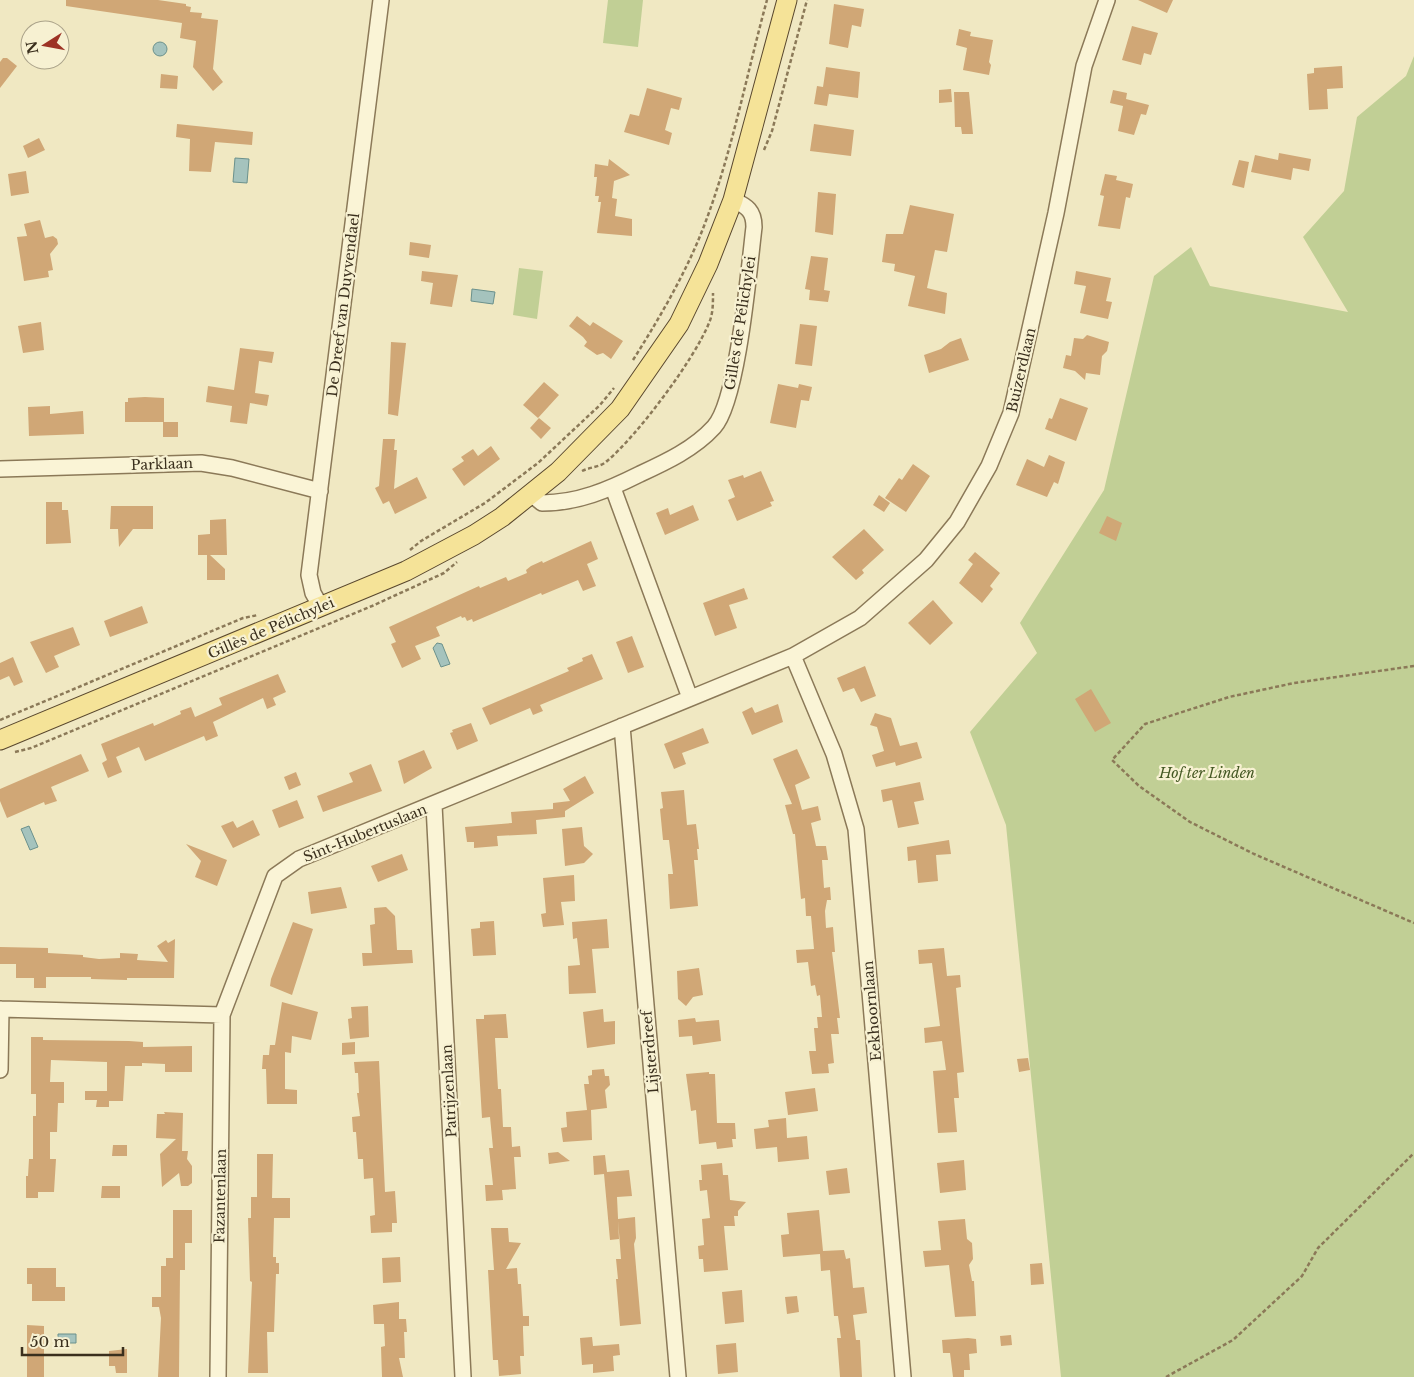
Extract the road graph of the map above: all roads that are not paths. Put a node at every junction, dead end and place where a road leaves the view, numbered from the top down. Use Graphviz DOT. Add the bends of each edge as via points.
graph roads {
  1 [pos="381,0"];
  2 [pos="787,0"];
  3 [pos="1107,0"];
  4 [pos="733,200"];
  5 [pos="0,469"];
  6 [pos="613,488"];
  7 [pos="320,491"];
  8 [pos="531,494"];
  9 [pos="321,607"];
  10 [pos="793,656"];
  11 [pos="690,698"];
  12 [pos="622,726"];
  13 [pos="0,740"];
  14 [pos="434,805"];
  15 [pos="0,1009"];
  16 [pos="222,1016"];
  17 [pos="0,1070"];
  18 [pos="218,1377"];
  19 [pos="463,1377"];
  20 [pos="678,1377"];
  21 [pos="902,1377"];
  1 -- 7 [label="street, De Dreef van Duyvendael"];
  2 -- 4 [label="main road, Gillès de Pélichylei"];
  3 -- 10 [label="street, Buizerdlaan" via="1084,66 1056,214 1011,413 990,466 957,522 926,560 860,618"];
  4 -- 6 [label="street, Gillès de Pélichylei" via="750,209 754,216 731,389 715,426 700,440 671,459"];
  4 -- 8 [label="main road, Gillès de Pélichylei" via="708,264 679,324 620,409 558,472"];
  5 -- 7 [label="street, Parklaan" via="201,463"];
  6 -- 8 [label="street, Gillès de Pélichylei" via="572,502 542,503"];
  6 -- 11 [label="street"];
  7 -- 9 [label="street, De Dreef van Duyvendael" via="309,575 313,593"];
  8 -- 9 [label="main road, Gillès de Pélichylei" via="502,517 442,553"];
  9 -- 13 [label="main road, Gillès de Pélichylei"];
  10 -- 11 [label="street, Sint-Hubertuslaan"];
  10 -- 21 [label="street, Eekhoornlaan" via="834,754 856,829"];
  11 -- 12 [label="street, Sint-Hubertuslaan"];
  12 -- 14 [label="street, Sint-Hubertuslaan"];
  12 -- 20 [label="street, Lijsterdreef"];
  14 -- 16 [label="street, Sint-Hubertuslaan" via="299,859 275,876"];
  14 -- 19 [label="street, Patrijzenlaan"];
  15 -- 16 [label="street"];
  15 -- 17 [label="street"];
  16 -- 18 [label="street, Fazantenlaan"];
}
